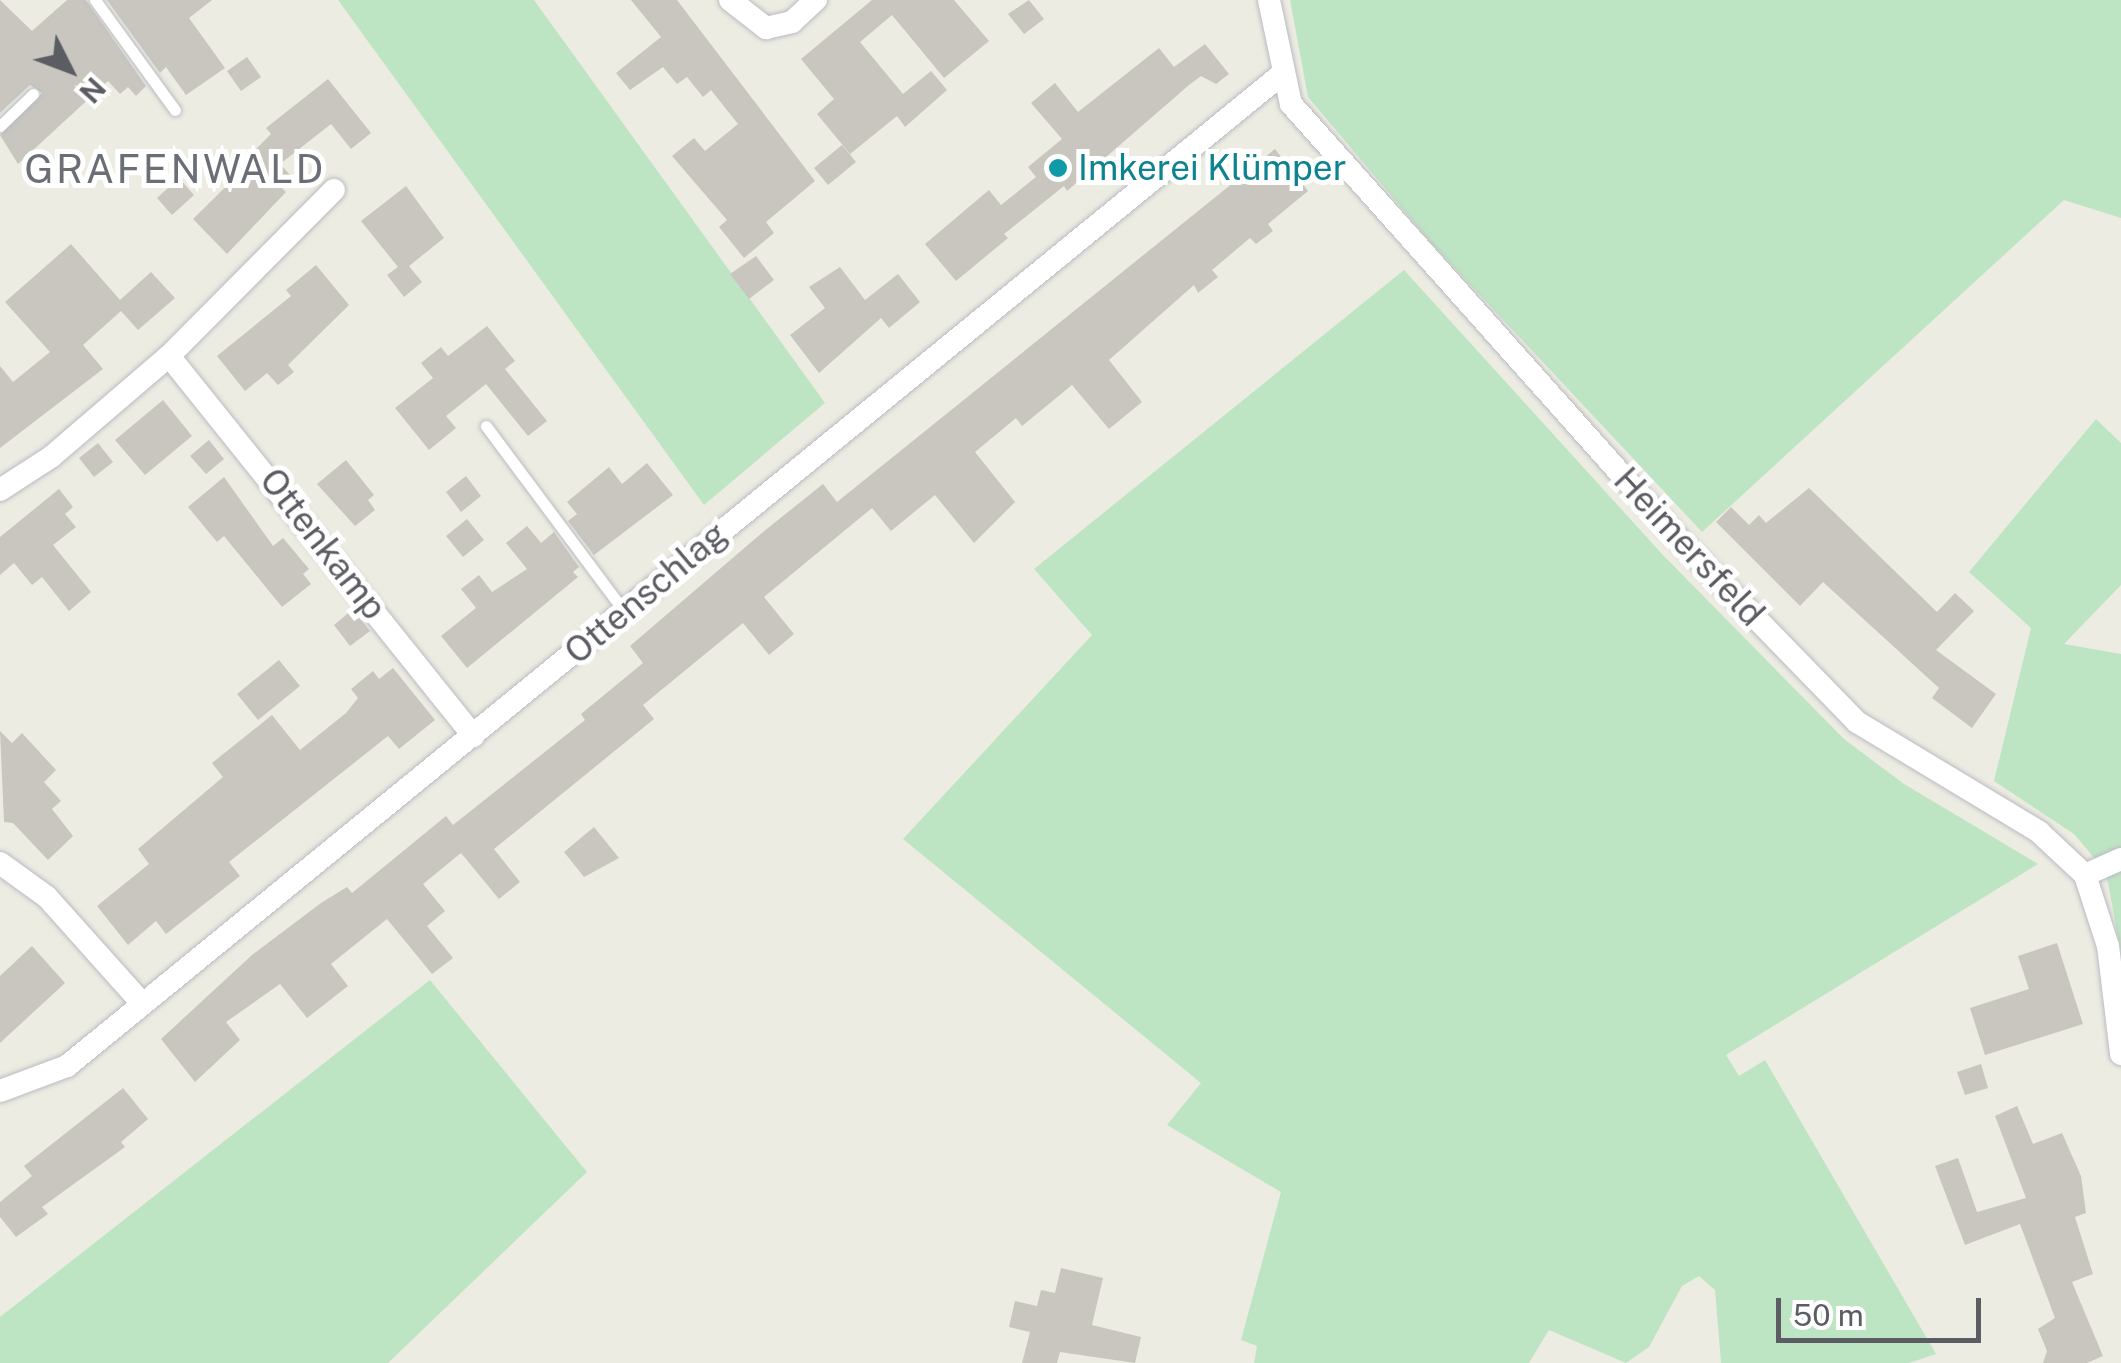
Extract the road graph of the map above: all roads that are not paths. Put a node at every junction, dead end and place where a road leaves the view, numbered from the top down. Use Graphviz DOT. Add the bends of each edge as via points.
graph roads {
  1 [pos="95,0"];
  2 [pos="730,0"];
  3 [pos="816,0"];
  4 [pos="1269,0"];
  5 [pos="1281,75"];
  6 [pos="34,94"];
  7 [pos="175,110"];
  8 [pos="0,126"];
  9 [pos="334,190"];
  10 [pos="169,356"];
  11 [pos="486,426"];
  12 [pos="0,490"];
  13 [pos="624,612"];
  14 [pos="473,736"];
  15 [pos="2121,859"];
  16 [pos="0,863"];
  17 [pos="2085,875"];
  18 [pos="139,1000"];
  19 [pos="2121,1054"];
  20 [pos="0,1091"];
  1 -- 7 [label="lane"];
  2 -- 3 [label="street" via="766,28 792,22"];
  4 -- 5 [label="street, Heimersfeld"];
  5 -- 13 [label="street, Ottenschlag"];
  5 -- 17 [label="street, Heimersfeld" via="1300,115 1422,256 1677,537 1857,722 2039,832"];
  6 -- 8 [label="lane"];
  9 -- 10 [label="street"];
  10 -- 12 [label="street" via="51,457"];
  10 -- 14 [label="street, Ottenkamp"];
  11 -- 13 [label="lane"];
  13 -- 14 [label="street, Ottenschlag"];
  14 -- 18 [label="street, Ottenschlag"];
  15 -- 17 [label="street"];
  16 -- 18 [label="street" via="48,897"];
  17 -- 19 [label="street, Heimersfeld" via="2108,946"];
  18 -- 20 [label="street, Ottenschlag" via="67,1066"];
}
